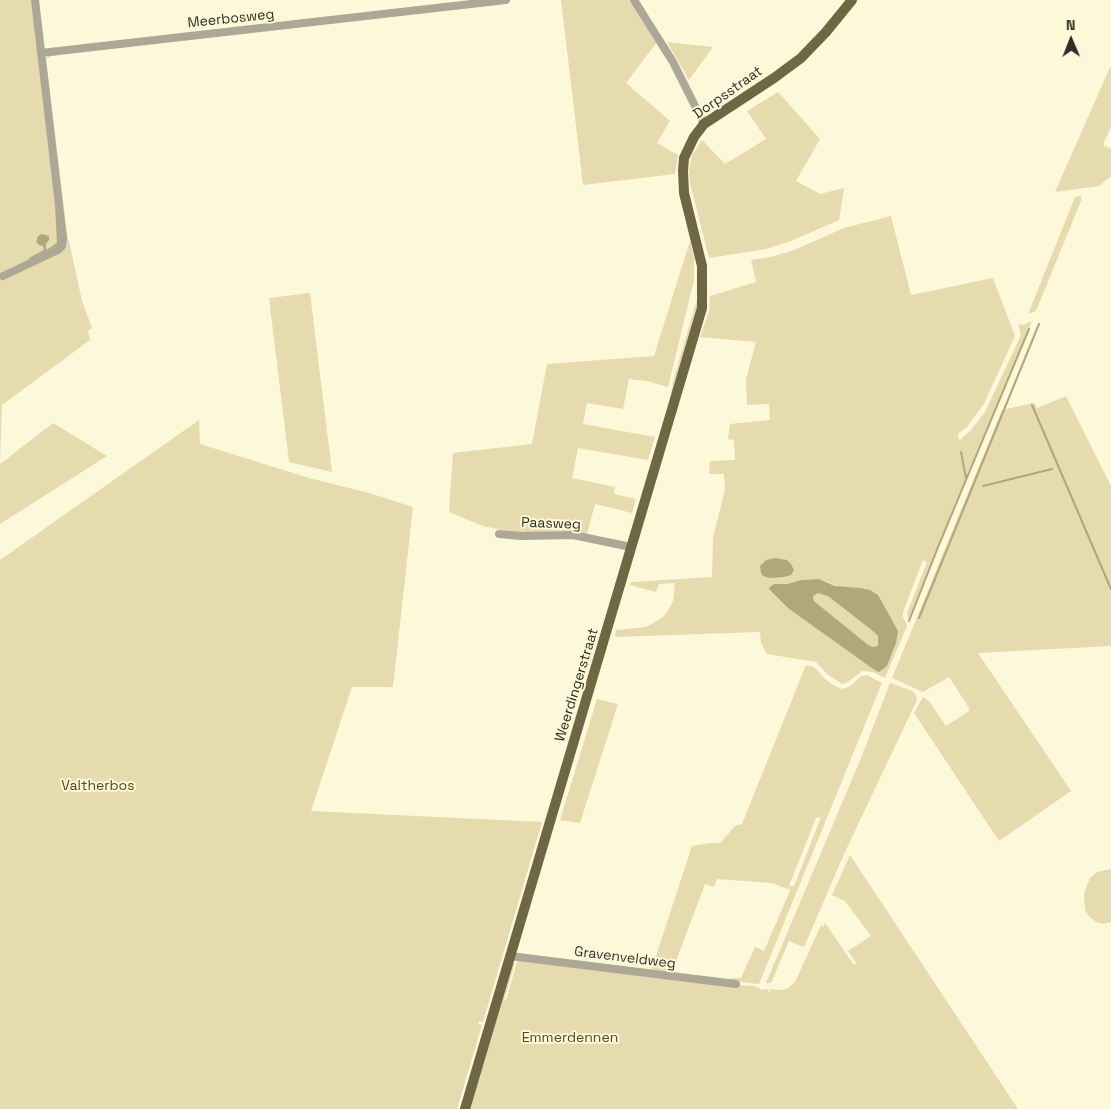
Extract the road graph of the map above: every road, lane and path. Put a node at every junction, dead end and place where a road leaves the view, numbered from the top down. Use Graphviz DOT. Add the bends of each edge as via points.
graph roads {
  1 [pos="35,0"];
  2 [pos="506,0"];
  3 [pos="634,0"];
  4 [pos="852,0"];
  5 [pos="42,53"];
  6 [pos="704,124"];
  7 [pos="702,266"];
  8 [pos="3,276"];
  9 [pos="499,534"];
  10 [pos="631,547"];
  11 [pos="510,956"];
  12 [pos="736,984"];
  13 [pos="465,1109"];
  1 -- 5 [label="street"];
  2 -- 5 [label="street, Meerbosweg"];
  3 -- 6 [label="street" via="673,62"];
  4 -- 6 [label="main road, Dorpsstraat" via="801,58"];
  5 -- 8 [label="street" via="62,246"];
  6 -- 7 [label="main road, Dorpsstraat" via="688,148 683,172 684,193"];
  7 -- 10 [label="main road, Weerdingerstraat" via="702,308"];
  9 -- 10 [label="street, Paasweg" via="573,535"];
  10 -- 11 [label="main road, Weerdingerstraat"];
  11 -- 12 [label="street, Gravenveldweg"];
  11 -- 13 [label="main road, Weerdingerstraat"];
}
